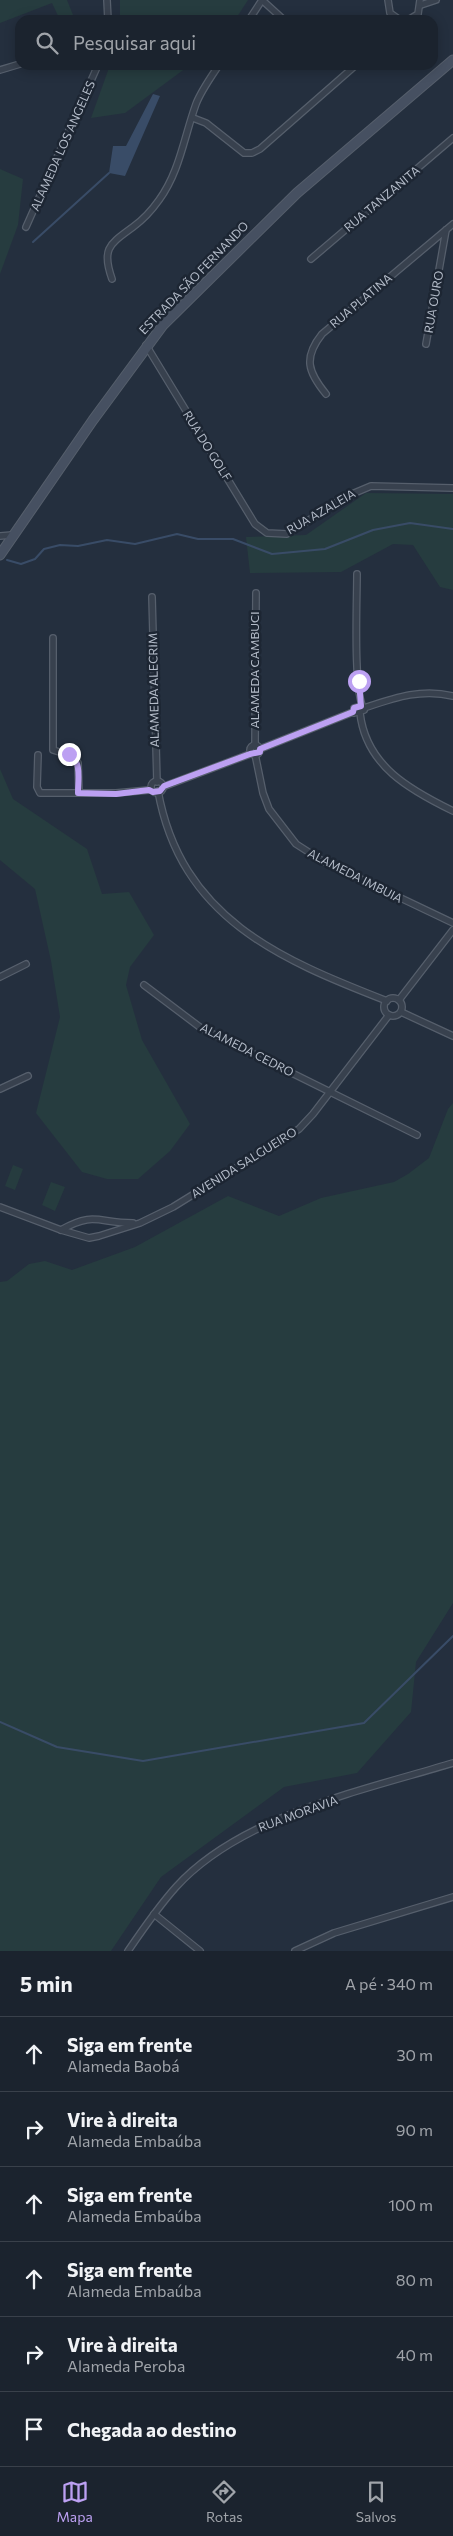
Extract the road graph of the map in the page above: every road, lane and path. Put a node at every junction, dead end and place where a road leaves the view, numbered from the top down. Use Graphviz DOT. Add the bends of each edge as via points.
graph roads {
  1 [pos="108,0"];
  2 [pos="262,0"];
  3 [pos="388,0"];
  4 [pos="436,0"];
  5 [pos="420,3"];
  6 [pos="108,15"];
  7 [pos="252,15"];
  8 [pos="278,15"];
  9 [pos="393,15"];
  10 [pos="416,15"];
  11 [pos="453,60"];
  12 [pos="15,66"];
  13 [pos="0,70"];
  14 [pos="96,70"];
  15 [pos="216,70"];
  16 [pos="348,70"];
  17 [pos="193,118"];
  18 [pos="453,138"];
  19 [pos="453,224"];
  20 [pos="26,228"];
  21 [pos="446,230"];
  22 [pos="311,259"];
  23 [pos="112,279"];
  24 [pos="426,344"];
  25 [pos="146,345"];
  26 [pos="326,394"];
  27 [pos="453,488"];
  28 [pos="278,535"];
  29 [pos="0,536"];
  30 [pos="12,536"];
  31 [pos="0,555"];
  32 [pos="357,574"];
  33 [pos="256,593"];
  34 [pos="152,597"];
  35 [pos="53,638"];
  36 [pos="453,696"];
  37 [pos="359,710"];
  38 [pos="258,748"];
  39 [pos="252,754"];
  40 [pos="38,755"];
  41 [pos="157,782"];
  42 [pos="164,786"];
  43 [pos="149,790"];
  44 [pos="158,792"];
  45 [pos="78,793"];
  46 [pos="453,811"];
  47 [pos="453,923"];
  48 [pos="453,930"];
  49 [pos="26,964"];
  50 [pos="0,977"];
  51 [pos="144,985"];
  52 [pos="399,1000"];
  53 [pos="387,1001"];
  54 [pos="400,1012"];
  55 [pos="389,1014"];
  56 [pos="453,1036"];
  57 [pos="28,1076"];
  58 [pos="0,1090"];
  59 [pos="329,1091"];
  60 [pos="417,1134"];
  61 [pos="0,1207"];
  62 [pos="104,1220"];
  63 [pos="76,1221"];
  64 [pos="140,1223"];
  65 [pos="60,1230"];
  66 [pos="107,1232"];
  67 [pos="76,1233"];
  68 [pos="453,1763"];
  69 [pos="453,1898"];
  70 [pos="154,1914"];
  71 [pos="128,1951"];
  72 [pos="200,1951"];
  73 [pos="295,1951"];
  1 -- 6 [label="street"];
  2 -- 7 [label="street"];
  2 -- 8 [label="street"];
  3 -- 9 [label="street"];
  4 -- 5 [label="street"];
  5 -- 10 [label="street"];
  11 -- 25 [label="main road, ESTRADA SÃO FERNANDO" via="297,193 199,288"];
  12 -- 13 [label="street"];
  14 -- 20 [label="street, ALAMEDA LOS ANGELES"];
  15 -- 17 [label="street" via="196,104"];
  16 -- 17 [label="street" via="252,153 244,153 206,123"];
  17 -- 23 [label="street" via="163,195 144,218 119,236 108,250 106,264"];
  18 -- 22 [label="street, RUA TANZANITA"];
  19 -- 21 [label="street, RUA PLATINA"];
  21 -- 24 [label="street, RUA OURO"];
  21 -- 26 [label="street, RUA PLATINA" via="315,343 310,353 311,374"];
  25 -- 28 [label="street, RUA DO GOLF" via="255,524 267,533"];
  25 -- 30 [label="main road, ESTRADA SÃO FERNANDO"];
  27 -- 28 [label="street, RUA AZALEIA" via="371,486 357,490 287,534"];
  29 -- 30 [label="street"];
  30 -- 31 [label="main road, ESTRADA SÃO FERNANDO"];
  32 -- 37 [label="street"];
  33 -- 38 [label="street, ALAMEDA CAMBUCI"];
  34 -- 41 [label="street, ALAMEDA ALECRIM"];
  35 -- 45 [label="street" via="53,750 75,757"];
  36 -- 37 [label="street" via="436,692 416,693"];
  37 -- 38 [label="street"];
  37 -- 46 [label="street" via="369,742 387,769 418,794"];
  38 -- 39 [label="street" via="250,748"];
  39 -- 42 [label="street"];
  39 -- 47 [label="street, ALAMEDA IMBUIA" via="269,809 296,844 321,860"];
  40 -- 45 [label="street" via="37,787 40,793"];
  41 -- 42 [label="street"];
  41 -- 43 [label="street" via="151,783"];
  42 -- 44 [label="street"];
  43 -- 44 [label="street"];
  43 -- 45 [label="street" via="116,794"];
  44 -- 53 [label="street" via="170,836 189,874 216,908 272,950 342,984"];
  48 -- 52 [label="street"];
  49 -- 50 [label="street"];
  51 -- 59 [label="street, ALAMEDA CEDRO" via="201,1028"];
  52 -- 53 [label="street" via="392,998"];
  52 -- 54 [label="street"];
  53 -- 55 [label="street" via="385,1009"];
  54 -- 55 [label="street"];
  54 -- 56 [label="street"];
  55 -- 59 [label="street, AVENIDA SALGUEIRO"];
  57 -- 58 [label="street"];
  59 -- 60 [label="street, ALAMEDA CEDRO"];
  59 -- 64 [label="street, AVENIDA SALGUEIRO" via="313,1114 282,1141 173,1207"];
  61 -- 65 [label="street, AVENIDA SALGUEIRO"];
  62 -- 63 [label="street"];
  62 -- 64 [label="street"];
  62 -- 66 [label="street"];
  63 -- 65 [label="street"];
  63 -- 67 [label="street"];
  64 -- 66 [label="street, AVENIDA SALGUEIRO"];
  65 -- 67 [label="street, AVENIDA SALGUEIRO"];
  66 -- 67 [label="street, AVENIDA SALGUEIRO" via="89,1238"];
  68 -- 70 [label="street, RUA MORAVIA" via="291,1814 254,1830 200,1865 176,1886"];
  69 -- 73 [label="street" via="334,1933"];
  70 -- 71 [label="street, RUA MORAVIA"];
  70 -- 72 [label="street"];
}
